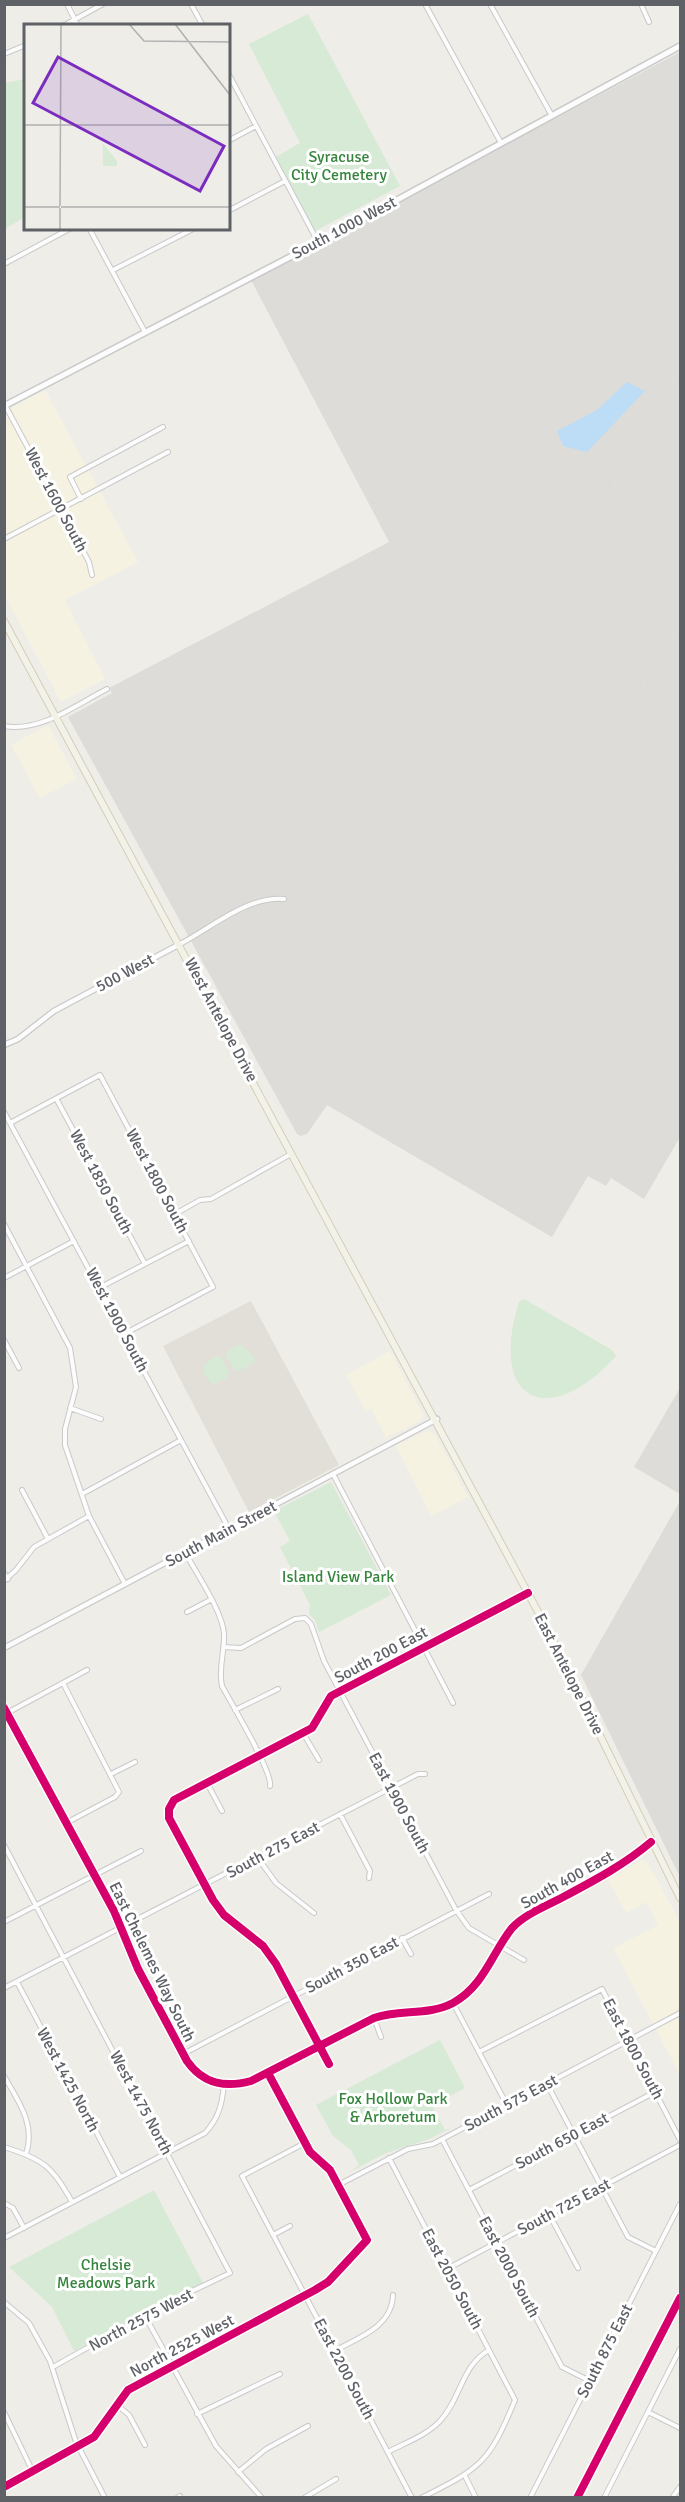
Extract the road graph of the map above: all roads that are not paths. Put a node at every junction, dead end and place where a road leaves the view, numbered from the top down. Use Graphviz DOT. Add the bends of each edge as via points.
graph roads {
  1 [pos="67,4"];
  2 [pos="103,4"];
  3 [pos="191,4"];
  4 [pos="425,4"];
  5 [pos="490,4"];
  6 [pos="640,4"];
  7 [pos="75,19"];
  8 [pos="649,22"];
  9 [pos="66,24"];
  10 [pos="77,24"];
  11 [pos="202,24"];
  12 [pos="681,45"];
  13 [pos="24,46"];
  14 [pos="4,54"];
  15 [pos="230,77"];
  16 [pos="552,116"];
  17 [pos="256,126"];
  18 [pos="230,140"];
  19 [pos="501,143"];
  20 [pos="285,181"];
  21 [pos="230,210"];
  22 [pos="67,230"];
  23 [pos="90,230"];
  24 [pos="191,230"];
  25 [pos="318,242"];
  26 [pos="4,264"];
  27 [pos="113,270"];
  28 [pos="146,333"];
  29 [pos="5,406"];
  30 [pos="163,427"];
  31 [pos="168,452"];
  32 [pos="81,499"];
  33 [pos="62,509"];
  34 [pos="4,539"];
  35 [pos="92,575"];
  36 [pos="4,621"];
  37 [pos="107,689"];
  38 [pos="56,716"];
  39 [pos="4,726"];
  40 [pos="284,899"];
  41 [pos="180,944"];
  42 [pos="4,1045"];
  43 [pos="57,1100"];
  44 [pos="4,1112"];
  45 [pos="10,1123"];
  46 [pos="293,1153"];
  47 [pos="175,1214"];
  48 [pos="4,1224"];
  49 [pos="74,1240"];
  50 [pos="189,1241"];
  51 [pos="145,1264"];
  52 [pos="26,1265"];
  53 [pos="4,1278"];
  54 [pos="99,1288"];
  55 [pos="124,1334"];
  56 [pos="4,1340"];
  57 [pos="19,1368"];
  58 [pos="70,1408"];
  59 [pos="101,1419"];
  60 [pos="436,1419"];
  61 [pos="181,1440"];
  62 [pos="333,1474"];
  63 [pos="22,1490"];
  64 [pos="82,1494"];
  65 [pos="89,1516"];
  66 [pos="229,1529"];
  67 [pos="48,1539"];
  68 [pos="185,1552"];
  69 [pos="4,1573"];
  70 [pos="6,1580"];
  71 [pos="125,1584"];
  72 [pos="528,1593"];
  73 [pos="210,1600"];
  74 [pos="187,1612"];
  75 [pos="223,1647"];
  76 [pos="4,1648"];
  77 [pos="424,1648"];
  78 [pos="87,1670"];
  79 [pos="63,1683"];
  80 [pos="278,1689"];
  81 [pos="340,1691"];
  82 [pos="453,1703"];
  83 [pos="6,1710"];
  84 [pos="235,1710"];
  85 [pos="303,1733"];
  86 [pos="260,1755"];
  87 [pos="319,1760"];
  88 [pos="135,1762"];
  89 [pos="111,1774"];
  90 [pos="425,1774"];
  91 [pos="207,1783"];
  92 [pos="270,1786"];
  93 [pos="391,1788"];
  94 [pos="222,1811"];
  95 [pos="340,1814"];
  96 [pos="66,1823"];
  97 [pos="651,1842"];
  98 [pos="4,1845"];
  99 [pos="141,1851"];
  100 [pos="258,1857"];
  101 [pos="94,1875"];
  102 [pos="369,1878"];
  103 [pos="205,1885"];
  104 [pos="489,1894"];
  105 [pos="681,1898"];
  106 [pos="37,1905"];
  107 [pos="456,1910"];
  108 [pos="314,1913"];
  109 [pos="4,1922"];
  110 [pos="121,1929"];
  111 [pos="402,1938"];
  112 [pos="500,1946"];
  113 [pos="411,1954"];
  114 [pos="64,1956"];
  115 [pos="524,1960"];
  116 [pos="16,1982"];
  117 [pos="4,1988"];
  118 [pos="293,1996"];
  119 [pos="453,2003"];
  120 [pos="681,2013"];
  121 [pos="374,2018"];
  122 [pos="381,2037"];
  123 [pos="628,2041"];
  124 [pos="319,2046"];
  125 [pos="479,2052"];
  126 [pos="183,2054"];
  127 [pos="329,2064"];
  128 [pos="268,2073"];
  129 [pos="4,2076"];
  130 [pos="547,2084"];
  131 [pos="224,2085"];
  132 [pos="655,2092"];
  133 [pos="507,2105"];
  134 [pos="574,2134"];
  135 [pos="442,2139"];
  136 [pos="681,2140"];
  137 [pos="305,2144"];
  138 [pos="681,2145"];
  139 [pos="4,2147"];
  140 [pos="167,2152"];
  141 [pos="26,2154"];
  142 [pos="389,2158"];
  143 [pos="120,2178"];
  144 [pos="338,2185"];
  145 [pos="601,2187"];
  146 [pos="469,2190"];
  147 [pos="72,2202"];
  148 [pos="4,2203"];
  149 [pos="681,2204"];
  150 [pos="549,2214"];
  151 [pos="290,2226"];
  152 [pos="24,2228"];
  153 [pos="273,2235"];
  154 [pos="4,2238"];
  155 [pos="496,2242"];
  156 [pos="656,2252"];
  157 [pos="578,2268"];
  158 [pos="447,2269"];
  159 [pos="230,2273"];
  160 [pos="393,2295"];
  161 [pos="305,2296"];
  162 [pos="4,2302"];
  163 [pos="145,2316"];
  164 [pos="681,2349"];
  165 [pos="334,2350"];
  166 [pos="489,2350"];
  167 [pos="678,2359"];
  168 [pos="172,2366"];
  169 [pos="53,2367"];
  170 [pos="280,2374"];
  171 [pos="590,2381"];
  172 [pos="117,2405"];
  173 [pos="4,2412"];
  174 [pos="648,2412"];
  175 [pos="197,2414"];
  176 [pos="6,2423"];
  177 [pos="308,2427"];
  178 [pos="681,2428"];
  179 [pos="146,2445"];
  180 [pos="78,2447"];
  181 [pos="388,2452"];
  182 [pos="33,2472"];
  183 [pos="238,2472"];
  184 [pos="465,2476"];
  185 [pos="336,2479"];
  186 [pos="4,2487"];
  187 [pos="681,2487"];
  188 [pos="105,2498"];
  189 [pos="262,2498"];
  190 [pos="304,2498"];
  191 [pos="412,2498"];
  192 [pos="421,2498"];
  193 [pos="476,2498"];
  194 [pos="530,2498"];
  195 [pos="604,2498"];
  196 [pos="672,2498"];
  1 -- 7 [label="street"];
  2 -- 7 [label="street"];
  3 -- 11 [label="street"];
  4 -- 19 [label="street"];
  5 -- 16 [label="street"];
  6 -- 8 [label="street"];
  7 -- 9 [label="street"];
  7 -- 10 [label="street"];
  12 -- 16 [label="main road, South 1000 West"];
  13 -- 14 [label="street"];
  15 -- 17 [label="street"];
  16 -- 19 [label="main road, South 1000 West"];
  17 -- 18 [label="street"];
  17 -- 20 [label="street"];
  19 -- 25 [label="main road, South 1000 West"];
  20 -- 21 [label="street"];
  20 -- 25 [label="street"];
  22 -- 26 [label="street"];
  23 -- 27 [label="street"];
  24 -- 27 [label="street"];
  25 -- 28 [label="main road, South 1000 West"];
  27 -- 28 [label="street"];
  28 -- 29 [label="main road, South 1000 West"];
  29 -- 33 [label="street, West 1600 South"];
  30 -- 32 [label="street" via="70,477"];
  31 -- 32 [label="street"];
  32 -- 33 [label="street"];
  33 -- 34 [label="street"];
  33 -- 35 [label="street, West 1600 South"];
  36 -- 38 [label="main road, West Antelope Drive"];
  37 -- 38 [label="street"];
  38 -- 39 [label="street" via="27,727"];
  38 -- 41 [label="main road, West Antelope Drive"];
  40 -- 41 [label="street, 500 West" via="249,905"];
  41 -- 42 [label="street, 500 West" via="54,1011"];
  41 -- 46 [label="main road, West Antelope Drive"];
  43 -- 45 [label="street"];
  43 -- 47 [label="street, West 1800 South" via="100,1075"];
  43 -- 51 [label="street, West 1850 South"];
  44 -- 45 [label="street, West 1900 South"];
  45 -- 49 [label="street, West 1900 South"];
  46 -- 47 [label="street" via="211,1199 200,1200"];
  46 -- 60 [label="main road, West Antelope Drive"];
  47 -- 50 [label="street, West 1800 South"];
  48 -- 52 [label="street"];
  49 -- 52 [label="street"];
  49 -- 54 [label="street, West 1900 South"];
  50 -- 51 [label="street"];
  50 -- 55 [label="street, West 1800 South" via="213,1287"];
  51 -- 54 [label="street"];
  52 -- 53 [label="street"];
  52 -- 58 [label="street" via="70,1348 76,1387"];
  54 -- 55 [label="street, West 1900 South"];
  55 -- 61 [label="street, West 1900 South"];
  56 -- 57 [label="street"];
  58 -- 59 [label="street"];
  58 -- 64 [label="street" via="65,1445"];
  60 -- 62 [label="street, South Main Street"];
  60 -- 72 [label="main road, East Antelope Drive"];
  61 -- 64 [label="street"];
  61 -- 66 [label="street, West 1900 South"];
  62 -- 66 [label="street, South Main Street"];
  62 -- 77 [label="street"];
  63 -- 67 [label="street"];
  64 -- 65 [label="street"];
  65 -- 67 [label="street"];
  65 -- 71 [label="street"];
  66 -- 68 [label="street, South Main Street"];
  67 -- 70 [label="street" via="34,1547"];
  68 -- 71 [label="street, South Main Street"];
  68 -- 73 [label="street"];
  69 -- 70 [label="street"];
  71 -- 76 [label="street, South Main Street"];
  72 -- 77 [label="street, South 200 East"];
  72 -- 97 [label="main road, East Antelope Drive"];
  73 -- 74 [label="street"];
  73 -- 75 [label="street" via="223,1627"];
  75 -- 81 [label="street, East 1900 South" via="241,1648 295,1619 305,1618"];
  75 -- 84 [label="street" via="220,1674"];
  77 -- 81 [label="street, South 200 East"];
  77 -- 82 [label="street"];
  78 -- 79 [label="street"];
  79 -- 83 [label="street"];
  79 -- 89 [label="street"];
  80 -- 84 [label="street"];
  81 -- 85 [label="street, South 200 East" via="331,1696 319,1720"];
  81 -- 93 [label="street, East 1900 South"];
  83 -- 96 [label="street, East Chelemes Way South"];
  84 -- 86 [label="street"];
  85 -- 86 [label="street, South 200 East"];
  85 -- 87 [label="street"];
  86 -- 91 [label="street, South 200 East"];
  86 -- 92 [label="street" via="272,1780"];
  88 -- 89 [label="street"];
  89 -- 96 [label="street" via="118,1792 115,1797"];
  90 -- 93 [label="street, South 275 East"];
  91 -- 94 [label="street"];
  91 -- 103 [label="street, South 200 East" via="174,1800 169,1809 169,1818"];
  93 -- 95 [label="street, South 275 East"];
  93 -- 107 [label="street, East 1900 South"];
  95 -- 100 [label="street, South 275 East"];
  95 -- 102 [label="street" via="370,1871"];
  96 -- 101 [label="street, East Chelemes Way South"];
  97 -- 105 [label="main road, East Antelope Drive"];
  97 -- 112 [label="street, South 400 East" via="628,1861 529,1915"];
  98 -- 106 [label="street, West 1475 North"];
  99 -- 101 [label="street"];
  100 -- 103 [label="street, South 275 East"];
  100 -- 108 [label="street" via="276,1882"];
  101 -- 106 [label="street"];
  101 -- 110 [label="street, East Chelemes Way South"];
  103 -- 110 [label="street, South 275 East"];
  103 -- 118 [label="street" via="224,1915 270,1955"];
  104 -- 107 [label="street, South 350 East"];
  106 -- 109 [label="street"];
  106 -- 114 [label="street, West 1475 North"];
  107 -- 111 [label="street, South 350 East"];
  107 -- 112 [label="street, East 1900 South" via="469,1928"];
  110 -- 114 [label="street, South 275 East"];
  110 -- 126 [label="street, East Chelemes Way South"];
  111 -- 113 [label="street"];
  111 -- 118 [label="street, South 350 East"];
  112 -- 115 [label="street, East 1900 South"];
  112 -- 119 [label="street, South 400 East" via="488,1969"];
  114 -- 116 [label="street, South 275 East"];
  114 -- 140 [label="street, West 1475 North"];
  116 -- 117 [label="street, South 275 East"];
  116 -- 143 [label="street, West 1425 North"];
  118 -- 124 [label="street"];
  118 -- 126 [label="street, South 350 East"];
  119 -- 121 [label="street" via="426,2012 387,2013"];
  119 -- 125 [label="street"];
  120 -- 123 [label="street, South 575 East"];
  121 -- 122 [label="street"];
  121 -- 124 [label="street"];
  123 -- 125 [label="street, East 1800 South" via="602,1989"];
  123 -- 130 [label="street, South 575 East"];
  123 -- 132 [label="street, East 1800 South"];
  124 -- 127 [label="street"];
  124 -- 128 [label="street"];
  125 -- 133 [label="street"];
  126 -- 131 [label="street, East Chelemes Way South" via="198,2074"];
  128 -- 131 [label="street" via="251,2081"];
  128 -- 137 [label="street"];
  129 -- 141 [label="street" via="29,2125"];
  130 -- 133 [label="street, South 575 East"];
  130 -- 134 [label="street"];
  131 -- 140 [label="street" via="215,2123"];
  132 -- 134 [label="street, South 650 East"];
  132 -- 136 [label="street, East 1800 South"];
  133 -- 135 [label="street, South 575 East"];
  134 -- 145 [label="street"];
  134 -- 146 [label="street, South 650 East"];
  135 -- 142 [label="street, South 575 East"];
  135 -- 146 [label="street, East 2000 South"];
  137 -- 144 [label="street" via="330,2170"];
  137 -- 153 [label="street, East 2200 South" via="242,2176"];
  138 -- 145 [label="street, South 725 East"];
  139 -- 141 [label="street"];
  140 -- 143 [label="street"];
  140 -- 159 [label="street, West 1475 North"];
  141 -- 147 [label="street" via="48,2165"];
  142 -- 144 [label="street, South 575 East"];
  142 -- 158 [label="street, East 2050 South"];
  143 -- 147 [label="street"];
  144 -- 161 [label="street" via="367,2240 328,2282"];
  145 -- 150 [label="street, South 725 East"];
  145 -- 156 [label="street" via="628,2236"];
  146 -- 155 [label="street, East 2000 South"];
  147 -- 152 [label="street"];
  148 -- 152 [label="street" via="13,2208"];
  149 -- 156 [label="street, South 875 East"];
  150 -- 155 [label="street, South 725 East"];
  150 -- 157 [label="street"];
  151 -- 153 [label="street"];
  152 -- 154 [label="street"];
  153 -- 161 [label="street, East 2200 South"];
  155 -- 158 [label="street, South 725 East"];
  155 -- 171 [label="street, East 2000 South" via="562,2367"];
  156 -- 171 [label="street, South 875 East"];
  158 -- 166 [label="street, East 2050 South"];
  159 -- 163 [label="street, North 2575 West"];
  160 -- 165 [label="street" via="386,2317 375,2329"];
  161 -- 165 [label="street, East 2200 South"];
  161 -- 168 [label="street, North 2525 West"];
  162 -- 169 [label="street" via="29,2323"];
  163 -- 168 [label="street"];
  163 -- 169 [label="street, North 2575 West"];
  164 -- 167 [label="street"];
  165 -- 181 [label="street, East 2200 South"];
  166 -- 181 [label="street" via="469,2368 441,2421"];
  166 -- 184 [label="street, East 2050 South" via="515,2400 501,2436 484,2461"];
  167 -- 174 [label="street"];
  168 -- 172 [label="street, North 2525 West" via="128,2390"];
  168 -- 175 [label="street"];
  169 -- 180 [label="street"];
  170 -- 175 [label="street"];
  171 -- 194 [label="street, South 875 East"];
  172 -- 179 [label="street" via="129,2415"];
  172 -- 180 [label="street, North 2525 West" via="98,2433"];
  173 -- 176 [label="street"];
  174 -- 178 [label="street"];
  174 -- 195 [label="street"];
  175 -- 183 [label="street"];
  176 -- 182 [label="street"];
  177 -- 183 [label="street" via="266,2449"];
  180 -- 182 [label="street, North 2525 West"];
  180 -- 188 [label="street"];
  181 -- 191 [label="street, East 2200 South"];
  182 -- 186 [label="street, North 2525 West"];
  183 -- 189 [label="street"];
  184 -- 192 [label="street"];
  184 -- 193 [label="street"];
  185 -- 190 [label="street"];
  187 -- 196 [label="street"];
}
